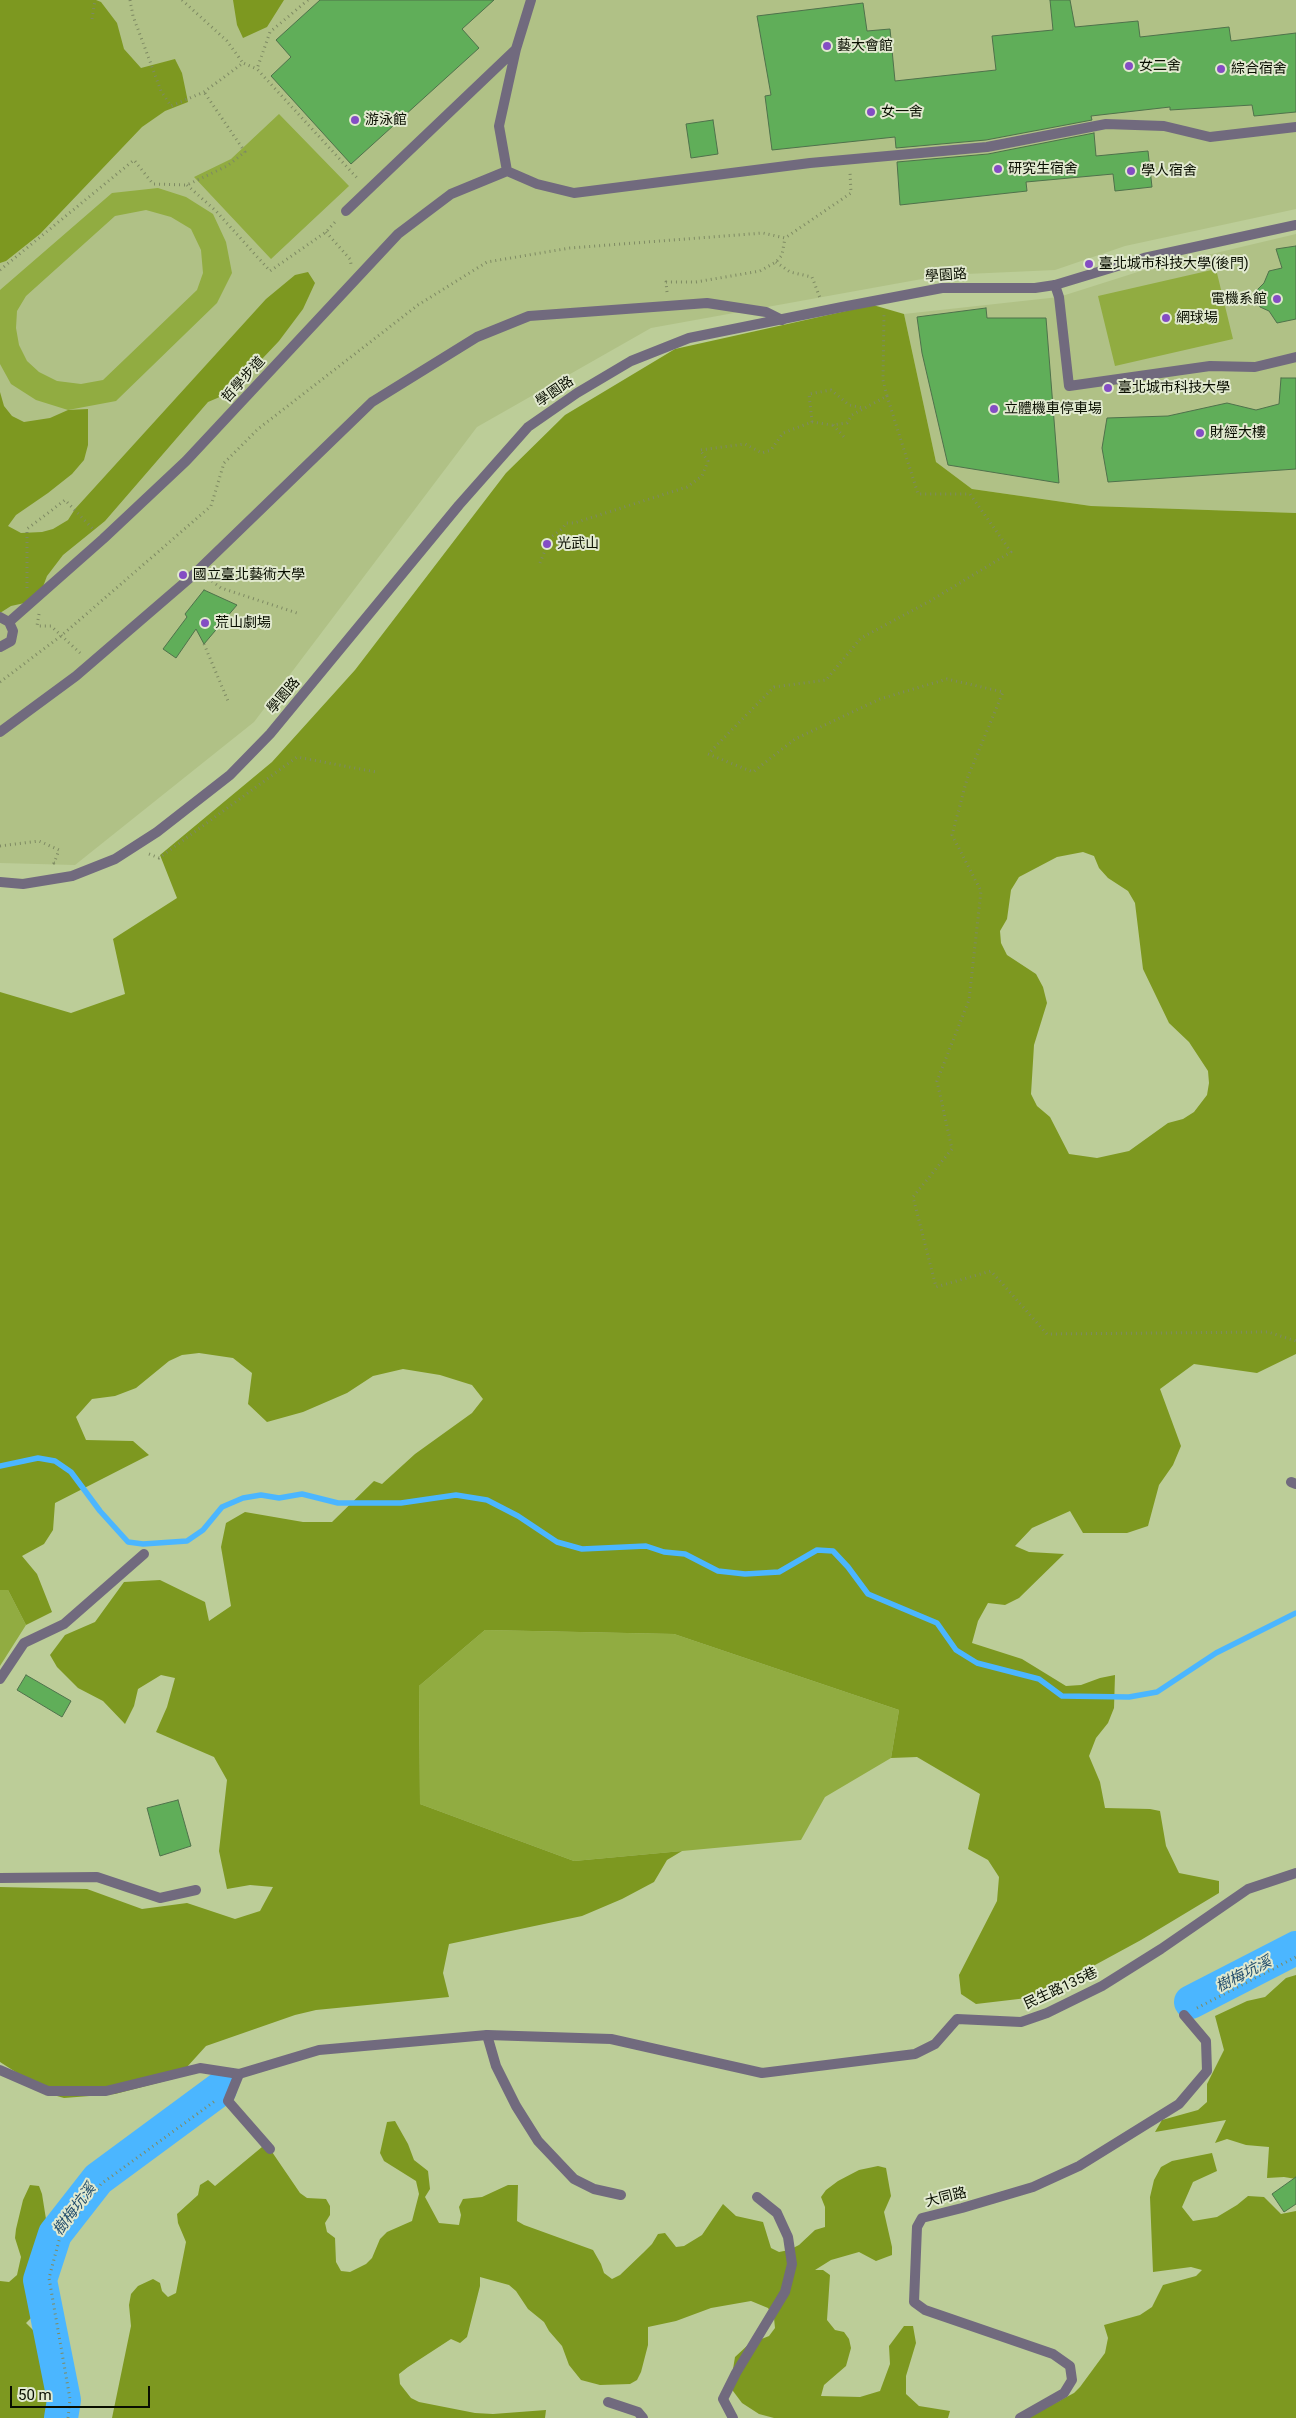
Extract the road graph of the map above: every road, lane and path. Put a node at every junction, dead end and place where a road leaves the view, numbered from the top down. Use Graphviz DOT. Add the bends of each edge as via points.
graph roads {
  1 [pos="95,0"];
  2 [pos="130,0"];
  3 [pos="182,0"];
  4 [pos="308,0"];
  5 [pos="531,0"];
  6 [pos="92,19"];
  7 [pos="516,48"];
  8 [pos="243,64"];
  9 [pos="257,69"];
  10 [pos="204,92"];
  11 [pos="1296,127"];
  12 [pos="850,160"];
  13 [pos="507,170"];
  14 [pos="187,185"];
  15 [pos="367,189"];
  16 [pos="346,211"];
  17 [pos="1296,225"];
  18 [pos="350,259"];
  19 [pos="776,262"];
  20 [pos="0,270"];
  21 [pos="1055,285"];
  22 [pos="822,303"];
  23 [pos="667,306"];
  24 [pos="884,318"];
  25 [pos="782,320"];
  26 [pos="1296,357"];
  27 [pos="887,396"];
  28 [pos="864,408"];
  29 [pos="812,422"];
  30 [pos="832,425"];
  31 [pos="844,437"];
  32 [pos="103,539"];
  33 [pos="540,563"];
  34 [pos="198,570"];
  35 [pos="32,600"];
  36 [pos="297,613"];
  37 [pos="5,620"];
  38 [pos="204,644"];
  39 [pos="0,648"];
  40 [pos="92,663"];
  41 [pos="228,701"];
  42 [pos="0,732"];
  43 [pos="376,772"];
  44 [pos="0,846"];
  45 [pos="133,848"];
  46 [pos="60,862"];
  47 [pos="0,882"];
  48 [pos="1296,1341"];
  49 [pos="144,1554"];
  50 [pos="0,1679"];
  51 [pos="1296,1873"];
  52 [pos="0,1878"];
  53 [pos="196,1890"];
  54 [pos="1296,1957"];
  55 [pos="1184,2015"];
  56 [pos="487,2034"];
  57 [pos="0,2070"];
  58 [pos="239,2074"];
  59 [pos="228,2101"];
  60 [pos="270,2149"];
  61 [pos="621,2195"];
  62 [pos="757,2197"];
  63 [pos="608,2402"];
  64 [pos="68,2418"];
  65 [pos="643,2418"];
  66 [pos="733,2418"];
  67 [pos="1020,2418"];
  1 -- 6 [label="path"];
  2 -- 10 [label="path" via="161,91 171,106"];
  3 -- 8 [label="path" via="227,41"];
  4 -- 9 [label="path" via="270,32"];
  5 -- 7 [label="street"];
  7 -- 13 [label="street" via="499,126"];
  7 -- 15 [label="street"];
  8 -- 9 [label="path"];
  8 -- 10 [label="path"];
  9 -- 15 [label="path"];
  10 -- 14 [label="path" via="245,152 227,166"];
  11 -- 12 [label="street" via="1210,137 1164,126 1106,124 987,147"];
  12 -- 13 [label="street" via="574,193 537,184"];
  12 -- 19 [label="path" via="851,193 785,238 782,254"];
  13 -- 32 [label="street, 哲學步道" via="451,194 398,234 219,427"];
  14 -- 18 [label="path" via="216,210 270,271 326,232"];
  14 -- 20 [label="path" via="153,184 134,160"];
  15 -- 16 [label="street"];
  17 -- 21 [label="street, 學園路" via="1144,258"];
  19 -- 22 [label="path" via="790,272 812,278"];
  19 -- 23 [label="path" via="760,271 696,282 666,282"];
  21 -- 25 [label="street, 學園路" via="942,288"];
  21 -- 26 [label="street" via="1069,386 1210,366 1255,367"];
  23 -- 25 [label="street" via="707,304 766,312"];
  23 -- 34 [label="street" via="529,316 477,337 372,402"];
  24 -- 27 [label="path" via="883,380"];
  25 -- 45 [label="street, 學園路" via="689,338 631,361 528,427 459,505 270,734 230,775"];
  27 -- 28 [label="path"];
  27 -- 48 [label="path" via="918,494 970,494 1011,552 861,638 826,680 774,687 708,754 753,772 795,739 880,699 947,679 1002,692 967,779 952,835 981,891 969,1000 937,1081 952,1148 913,1197 936,1287 991,1270 1047,1334 1268,1332"];
  28 -- 29 [label="path" via="849,405 831,390 809,394"];
  28 -- 30 [label="path" via="852,415 848,423"];
  29 -- 30 [label="path"];
  29 -- 33 [label="path" via="783,433 771,450 762,453 746,444 700,450 708,461 702,476 688,487 574,523 566,522 550,538"];
  30 -- 31 [label="path"];
  32 -- 35 [label="street, 哲學步道"];
  32 -- 35 [label="path" via="65,500 27,529 26,586"];
  34 -- 36 [label="path" via="221,588"];
  34 -- 40 [label="street"];
  35 -- 37 [label="street, 哲學步道"];
  35 -- 40 [label="path" via="39,613 37,626 51,626"];
  37 -- 39 [label="street" via="13,631 10,641"];
  38 -- 41 [label="path"];
  40 -- 42 [label="street"];
  43 -- 45 [label="path" via="297,757 159,858"];
  44 -- 46 [label="path" via="39,841 59,850 54,863"];
  45 -- 47 [label="street, 學園路" via="72,876 23,884"];
  49 -- 50 [label="street" via="64,1624 24,1643"];
  51 -- 56 [label="street, 民生路135巷" via="1248,1889 1102,1986 1047,2013 1021,2022 957,2019 935,2044 915,2054 762,2073 611,2039"];
  52 -- 53 [label="street" via="97,1877 160,1898"];
  54 -- 55 [label="path"];
  55 -- 67 [label="street, 大同路" via="1206,2041 1207,2071 1179,2104 1079,2166 1033,2187 922,2218 917,2227 914,2302 924,2310 1053,2354 1070,2366 1072,2380 1064,2393"];
  56 -- 58 [label="street" via="319,2050"];
  56 -- 61 [label="street" via="496,2066 538,2141 574,2179 594,2189"];
  57 -- 58 [label="street" via="48,2091 106,2091 200,2068"];
  58 -- 59 [label="street"];
  59 -- 60 [label="street"];
  59 -- 64 [label="path" via="213,2101 101,2184 60,2237 49,2278 70,2399"];
  62 -- 66 [label="street" via="777,2213 788,2237 792,2264 785,2292 723,2399"];
  63 -- 65 [label="street" via="638,2412"];
}
